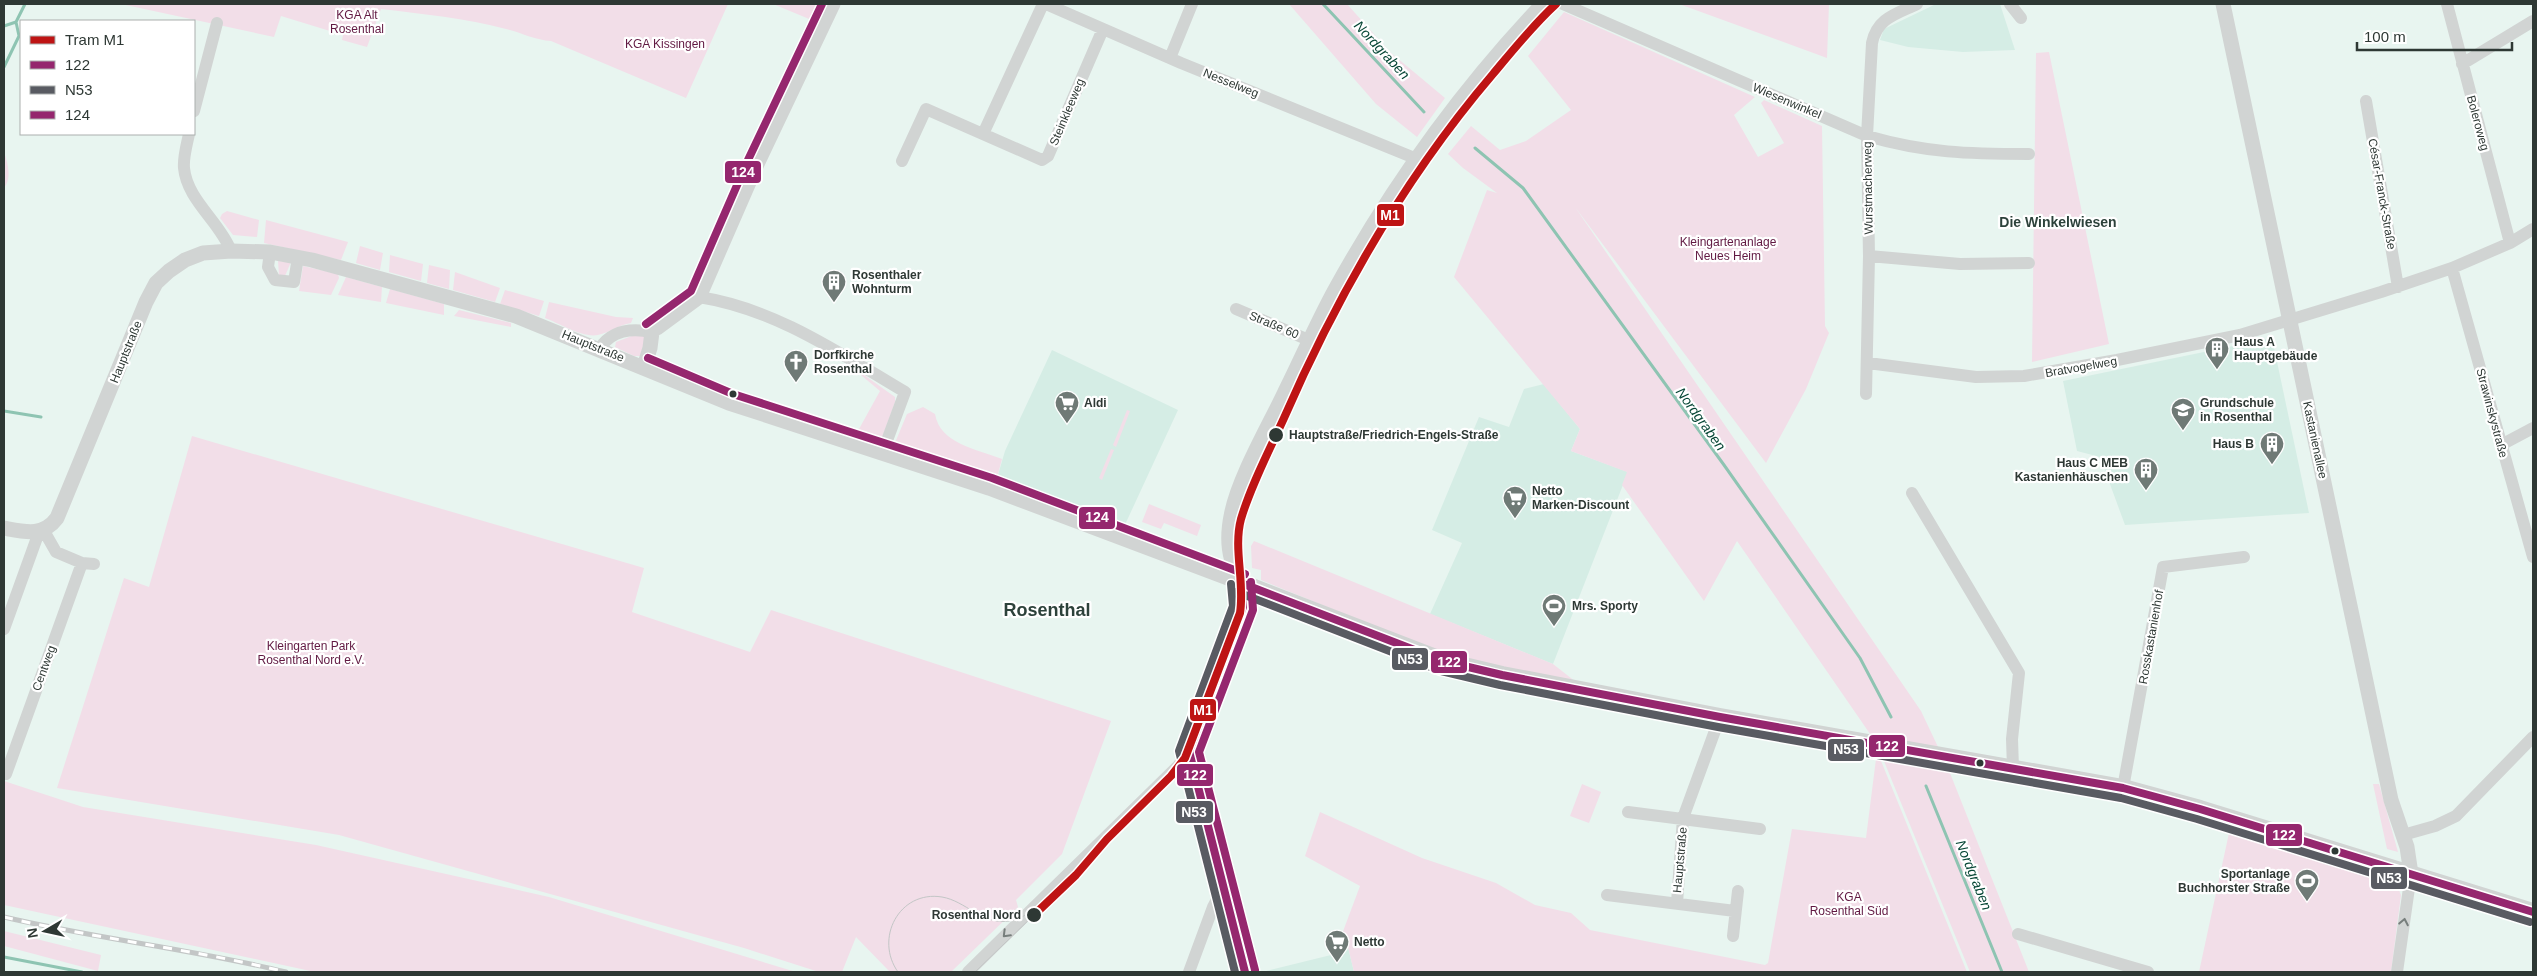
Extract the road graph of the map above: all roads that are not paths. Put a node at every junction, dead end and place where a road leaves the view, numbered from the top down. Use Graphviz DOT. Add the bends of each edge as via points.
graph roads {
  1 [pos="832,4"];
  2 [pos="1044,4"];
  3 [pos="1192,4"];
  4 [pos="1545,4"];
  5 [pos="1563,4"];
  6 [pos="1917,4"];
  7 [pos="2010,4"];
  8 [pos="2223,4"];
  9 [pos="2447,4"];
  10 [pos="2021,18"];
  11 [pos="2533,21"];
  12 [pos="217,23"];
  13 [pos="1103,29"];
  14 [pos="1170,58"];
  15 [pos="2462,64"];
  16 [pos="2366,101"];
  17 [pos="195,107"];
  18 [pos="983,134"];
  19 [pos="189,135"];
  20 [pos="1867,136"];
  21 [pos="2030,154"];
  22 [pos="1417,159"];
  23 [pos="902,161"];
  24 [pos="2533,229"];
  25 [pos="2510,243"];
  26 [pos="231,251"];
  27 [pos="270,252"];
  28 [pos="1869,256"];
  29 [pos="298,257"];
  30 [pos="2029,263"];
  31 [pos="2452,268"];
  32 [pos="2398,287"];
  33 [pos="699,297"];
  34 [pos="1236,309"];
  35 [pos="2291,320"];
  36 [pos="654,330"];
  37 [pos="1311,341"];
  38 [pos="600,348"];
  39 [pos="1868,363"];
  40 [pos="644,367"];
  41 [pos="1866,394"];
  42 [pos="2533,428"];
  43 [pos="2501,445"];
  44 [pos="882,454"];
  45 [pos="1912,493"];
  46 [pos="4,528"];
  47 [pos="41,532"];
  48 [pos="2244,557"];
  49 [pos="2533,557"];
  50 [pos="1241,583"];
  51 [pos="4,629"];
  52 [pos="1720,717"];
  53 [pos="2533,738"];
  54 [pos="1189,751"];
  55 [pos="2013,768"];
  56 [pos="6,774"];
  57 [pos="2124,788"];
  58 [pos="1628,812"];
  59 [pos="1683,818"];
  60 [pos="1760,829"];
  61 [pos="2403,835"];
  62 [pos="2411,874"];
  63 [pos="1223,888"];
  64 [pos="1738,891"];
  65 [pos="1608,896"];
  66 [pos="1677,903"];
  67 [pos="1735,911"];
  68 [pos="2533,912"];
  69 [pos="2018,934"];
  70 [pos="1733,936"];
  71 [pos="968,972"];
  72 [pos="1190,972"];
  73 [pos="1244,972"];
  74 [pos="2148,972"];
  75 [pos="2397,972"];
  1 -- 33 [label="street"];
  2 -- 13 [label="street, Nesselweg"];
  2 -- 18 [label="street"];
  3 -- 14 [label="street"];
  4 -- 22 [label="main road" via="1474,83"];
  5 -- 20 [label="street, Wiesenwinkel"];
  6 -- 20 [label="street" via="1880,23 1874,32"];
  7 -- 10 [label="street"];
  8 -- 35 [label="street, Kastanienallee"];
  9 -- 15 [label="street, Boleroweg"];
  11 -- 15 [label="street"];
  12 -- 17 [label="street"];
  13 -- 14 [label="street, Nesselweg"];
  13 -- 18 [label="street, Steinkleeweg" via="1048,156 1037,159"];
  14 -- 22 [label="street, Nesselweg"];
  15 -- 25 [label="street, Boleroweg"];
  16 -- 32 [label="street, César-Franck-Straße"];
  18 -- 23 [label="street, Steinkleeweg" via="926,109"];
  19 -- 26 [label="street" via="185,176 205,211 227,238"];
  20 -- 21 [label="street, Wurstmacherweg" via="1906,147 1964,154"];
  20 -- 28 [label="street, Wurstmacherweg"];
  22 -- 37 [label="main road" via="1367,236"];
  24 -- 25 [label="street"];
  25 -- 31 [label="street"];
  26 -- 27 [label="street, Hauptstraße"];
  26 -- 47 [label="street, Hauptstraße" via="203,253 185,260 156,284 57,518"];
  27 -- 29 [label="street, Hauptstraße"];
  27 -- 29 [label="street" via="268,267 275,280 294,282"];
  28 -- 30 [label="street" via="1960,264"];
  28 -- 39 [label="street, Wurstmacherweg"];
  29 -- 38 [label="street, Hauptstraße" via="495,309"];
  31 -- 32 [label="street"];
  31 -- 43 [label="street, Strawinskystraße"];
  32 -- 35 [label="street"];
  33 -- 36 [label="street"];
  33 -- 44 [label="street" via="729,302 790,324 905,392"];
  34 -- 37 [label="street, Straße 60"];
  35 -- 39 [label="street, Bratvogelweg" via="2230,337 2024,376 1976,377"];
  35 -- 61 [label="street, Kastanienallee" via="2389,792"];
  36 -- 38 [label="street" via="615,334"];
  36 -- 40 [label="street"];
  37 -- 50 [label="main road" via="1233,512 1231,551"];
  38 -- 40 [label="street, Hauptstraße"];
  39 -- 41 [label="street, Wurstmacherweg"];
  40 -- 44 [label="street, Hauptstraße" via="729,403"];
  42 -- 43 [label="street"];
  43 -- 49 [label="street, Strawinskystraße"];
  44 -- 50 [label="street, Hauptstraße" via="989,488"];
  45 -- 55 [label="street" via="2019,672 2012,731"];
  46 -- 47 [label="street"];
  47 -- 51 [label="street"];
  47 -- 56 [label="street, Centweg" via="56,552 88,563"];
  48 -- 57 [label="street, Rosskastanienhof" via="2163,567"];
  50 -- 52 [label="main road, Hauptstraße" via="1443,661"];
  50 -- 54 [label="main road" via="1242,606"];
  52 -- 55 [label="main road, Hauptstraße"];
  52 -- 59 [label="street, Hauptstraße"];
  53 -- 61 [label="street" via="2456,816"];
  54 -- 63 [label="main road"];
  54 -- 71 [label="street, one-way" via="1179,765"];
  55 -- 57 [label="main road, Hauptstraße"];
  57 -- 62 [label="main road, Hauptstraße"];
  58 -- 59 [label="street, Hauptstraße"];
  59 -- 60 [label="street, Hauptstraße"];
  59 -- 66 [label="street, Hauptstraße"];
  61 -- 62 [label="street, Kastanienallee"];
  62 -- 68 [label="main road, Hauptstraße"];
  75 -- 62 [label="street, one-way"];
  63 -- 72 [label="street"];
  63 -- 73 [label="main road"];
  64 -- 67 [label="street"];
  65 -- 66 [label="street, Hauptstraße"];
  66 -- 67 [label="street, Hauptstraße"];
  67 -- 70 [label="street"];
  69 -- 74 [label="street"];
}
